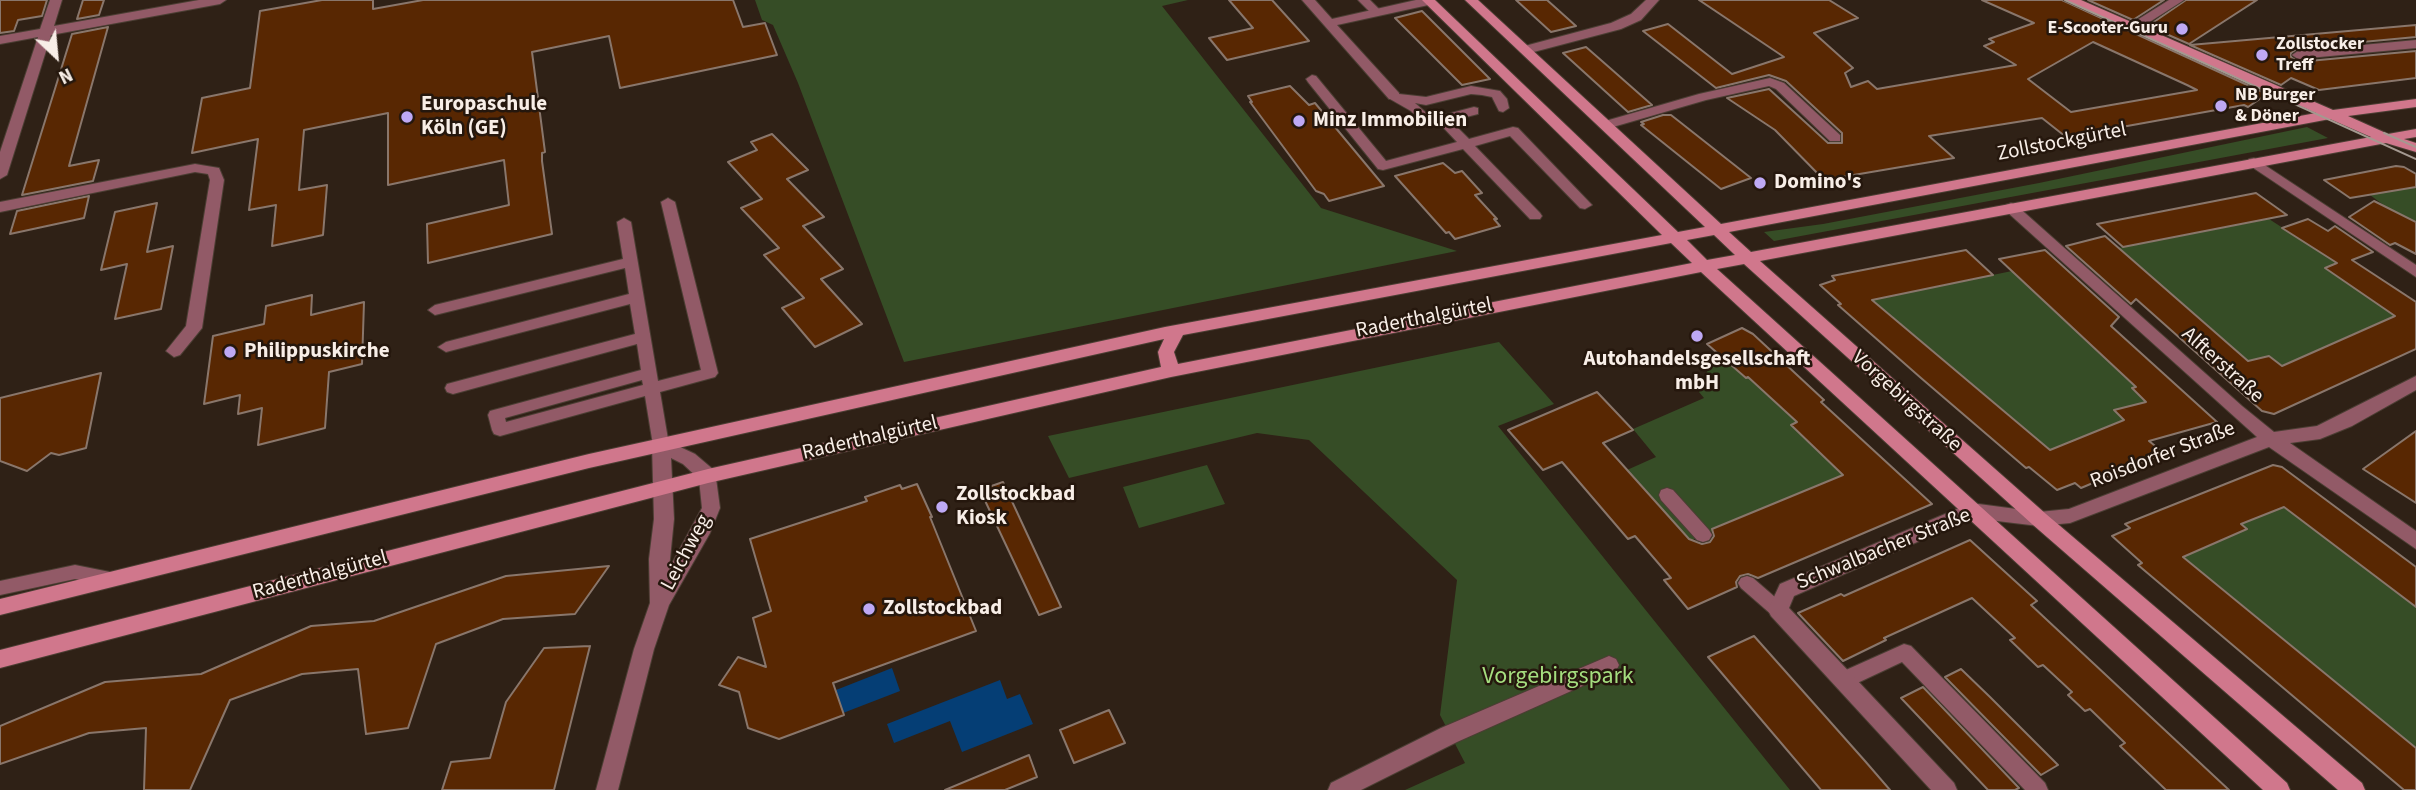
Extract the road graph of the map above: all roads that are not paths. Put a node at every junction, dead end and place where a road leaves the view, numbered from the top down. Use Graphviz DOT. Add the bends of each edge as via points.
graph roads {
  1 [pos="56,0"];
  2 [pos="220,0"];
  3 [pos="1308,0"];
  4 [pos="1364,0"];
  5 [pos="1471,0"];
  6 [pos="1653,0"];
  7 [pos="2070,0"];
  8 [pos="2178,0"];
  9 [pos="1429,1"];
  10 [pos="1377,13"];
  11 [pos="1329,23"];
  12 [pos="2132,27"];
  13 [pos="46,32"];
  14 [pos="0,40"];
  15 [pos="2416,44"];
  16 [pos="1526,50"];
  17 [pos="2298,55"];
  18 [pos="1312,79"];
  19 [pos="1394,96"];
  20 [pos="2416,103"];
  21 [pos="1503,108"];
  22 [pos="1474,111"];
  23 [pos="2330,114"];
  24 [pos="1443,119"];
  25 [pos="1606,125"];
  26 [pos="2416,132"];
  27 [pos="2383,137"];
  28 [pos="1835,138"];
  29 [pos="1466,144"];
  30 [pos="2416,148"];
  31 [pos="2416,159"];
  32 [pos="2254,162"];
  33 [pos="0,175"];
  34 [pos="668,202"];
  35 [pos="1586,205"];
  36 [pos="0,207"];
  37 [pos="2011,208"];
  38 [pos="1535,216"];
  39 [pos="624,222"];
  40 [pos="1717,229"];
  41 [pos="1676,236"];
  42 [pos="1748,258"];
  43 [pos="631,262"];
  44 [pos="1704,266"];
  45 [pos="2416,272"];
  46 [pos="637,297"];
  47 [pos="435,310"];
  48 [pos="1177,331"];
  49 [pos="643,337"];
  50 [pos="446,347"];
  51 [pos="174,351"];
  52 [pos="1171,371"];
  53 [pos="650,380"];
  54 [pos="2416,382"];
  55 [pos="453,388"];
  56 [pos="2271,439"];
  57 [pos="661,445"];
  58 [pos="708,476"];
  59 [pos="663,488"];
  60 [pos="1667,495"];
  61 [pos="1971,510"];
  62 [pos="2039,519"];
  63 [pos="1703,535"];
  64 [pos="2416,541"];
  65 [pos="110,579"];
  66 [pos="1747,583"];
  67 [pos="0,588"];
  68 [pos="660,603"];
  69 [pos="0,607"];
  70 [pos="1779,610"];
  71 [pos="0,659"];
  72 [pos="1609,665"];
  73 [pos="1844,680"];
  74 [pos="607,790"];
  75 [pos="1339,790"];
  76 [pos="1946,790"];
  77 [pos="2038,790"];
  78 [pos="2279,790"];
  79 [pos="2354,790"];
  1 -- 13 [label="street"];
  2 -- 13 [label="street"];
  3 -- 11 [label="street"];
  4 -- 10 [label="lane"];
  5 -- 16 [label="main road, Vorgebirgstraße"];
  6 -- 16 [label="street" via="1636,17 1616,26"];
  7 -- 12 [label="main road"];
  8 -- 12 [label="street"];
  9 -- 10 [label="street"];
  9 -- 41 [label="main road, Vorgebirgstraße"];
  10 -- 11 [label="street"];
  11 -- 19 [label="street"];
  12 -- 23 [label="main road"];
  13 -- 14 [label="street"];
  13 -- 33 [label="street"];
  15 -- 17 [label="lane"];
  16 -- 25 [label="main road, Vorgebirgstraße"];
  18 -- 29 [label="lane" via="1383,166"];
  19 -- 21 [label="lane" via="1426,101 1482,91 1496,94"];
  19 -- 24 [label="lane" via="1429,123"];
  20 -- 23 [label="main road, Zollstockgürtel"];
  22 -- 24 [label="lane"];
  23 -- 27 [label="main road"];
  23 -- 40 [label="main road, Zollstockgürtel"];
  24 -- 29 [label="lane"];
  25 -- 28 [label="lane" via="1770,82"];
  25 -- 40 [label="main road, Vorgebirgstraße"];
  26 -- 27 [label="main road"];
  27 -- 30 [label="main road"];
  27 -- 31 [label="main road"];
  27 -- 32 [label="main road"];
  29 -- 35 [label="lane" via="1513,131"];
  29 -- 38 [label="lane"];
  32 -- 37 [label="main road"];
  32 -- 45 [label="street"];
  34 -- 53 [label="lane" via="710,373"];
  36 -- 51 [label="street" via="195,168 214,171 217,180 194,328"];
  37 -- 42 [label="main road"];
  37 -- 56 [label="street, Alfterstraße"];
  39 -- 43 [label="lane"];
  40 -- 41 [label="main road, Raderthalgürtel"];
  40 -- 42 [label="main road, Vorgebirgstraße"];
  41 -- 44 [label="main road, Vorgebirgstraße"];
  41 -- 48 [label="main road, Raderthalgürtel"];
  42 -- 44 [label="main road, Raderthalgürtel"];
  42 -- 62 [label="main road, Vorgebirgstraße"];
  43 -- 46 [label="lane"];
  43 -- 47 [label="lane"];
  44 -- 52 [label="main road, Raderthalgürtel"];
  44 -- 61 [label="main road, Vorgebirgstraße"];
  46 -- 49 [label="lane"];
  46 -- 50 [label="lane"];
  48 -- 52 [label="main road" via="1166,352"];
  48 -- 57 [label="main road, Raderthalgürtel"];
  49 -- 53 [label="lane"];
  49 -- 55 [label="lane"];
  52 -- 58 [label="main road, Raderthalgürtel"];
  53 -- 53 [label="lane" via="496,415 499,430"];
  53 -- 57 [label="lane"];
  54 -- 56 [label="street, Roisdorfer Straße" via="2320,432"];
  56 -- 62 [label="street, Roisdorfer Straße" via="2070,516"];
  56 -- 64 [label="street, Alfterstraße"];
  57 -- 58 [label="street" via="689,459"];
  57 -- 59 [label="street, Leichweg"];
  57 -- 65 [label="main road, Raderthalgürtel"];
  58 -- 59 [label="main road, Raderthalgürtel"];
  58 -- 68 [label="street, Leichweg" via="711,508"];
  59 -- 68 [label="street, Leichweg"];
  59 -- 71 [label="main road, Raderthalgürtel"];
  60 -- 63 [label="lane"];
  61 -- 62 [label="street, Schwalbacher Straße"];
  61 -- 70 [label="street, Schwalbacher Straße" via="1787,590"];
  61 -- 78 [label="main road, Vorgebirgstraße"];
  62 -- 79 [label="main road, Vorgebirgstraße"];
  65 -- 67 [label="lane" via="75,572"];
  65 -- 69 [label="main road, Raderthalgürtel"];
  66 -- 70 [label="lane"];
  68 -- 74 [label="street, Leichweg"];
  70 -- 73 [label="street, Schwalbacher Straße"];
  72 -- 75 [label="street" via="1449,734"];
  73 -- 76 [label="street, Schwalbacher Straße"];
  73 -- 77 [label="lane" via="1904,652"];
}
